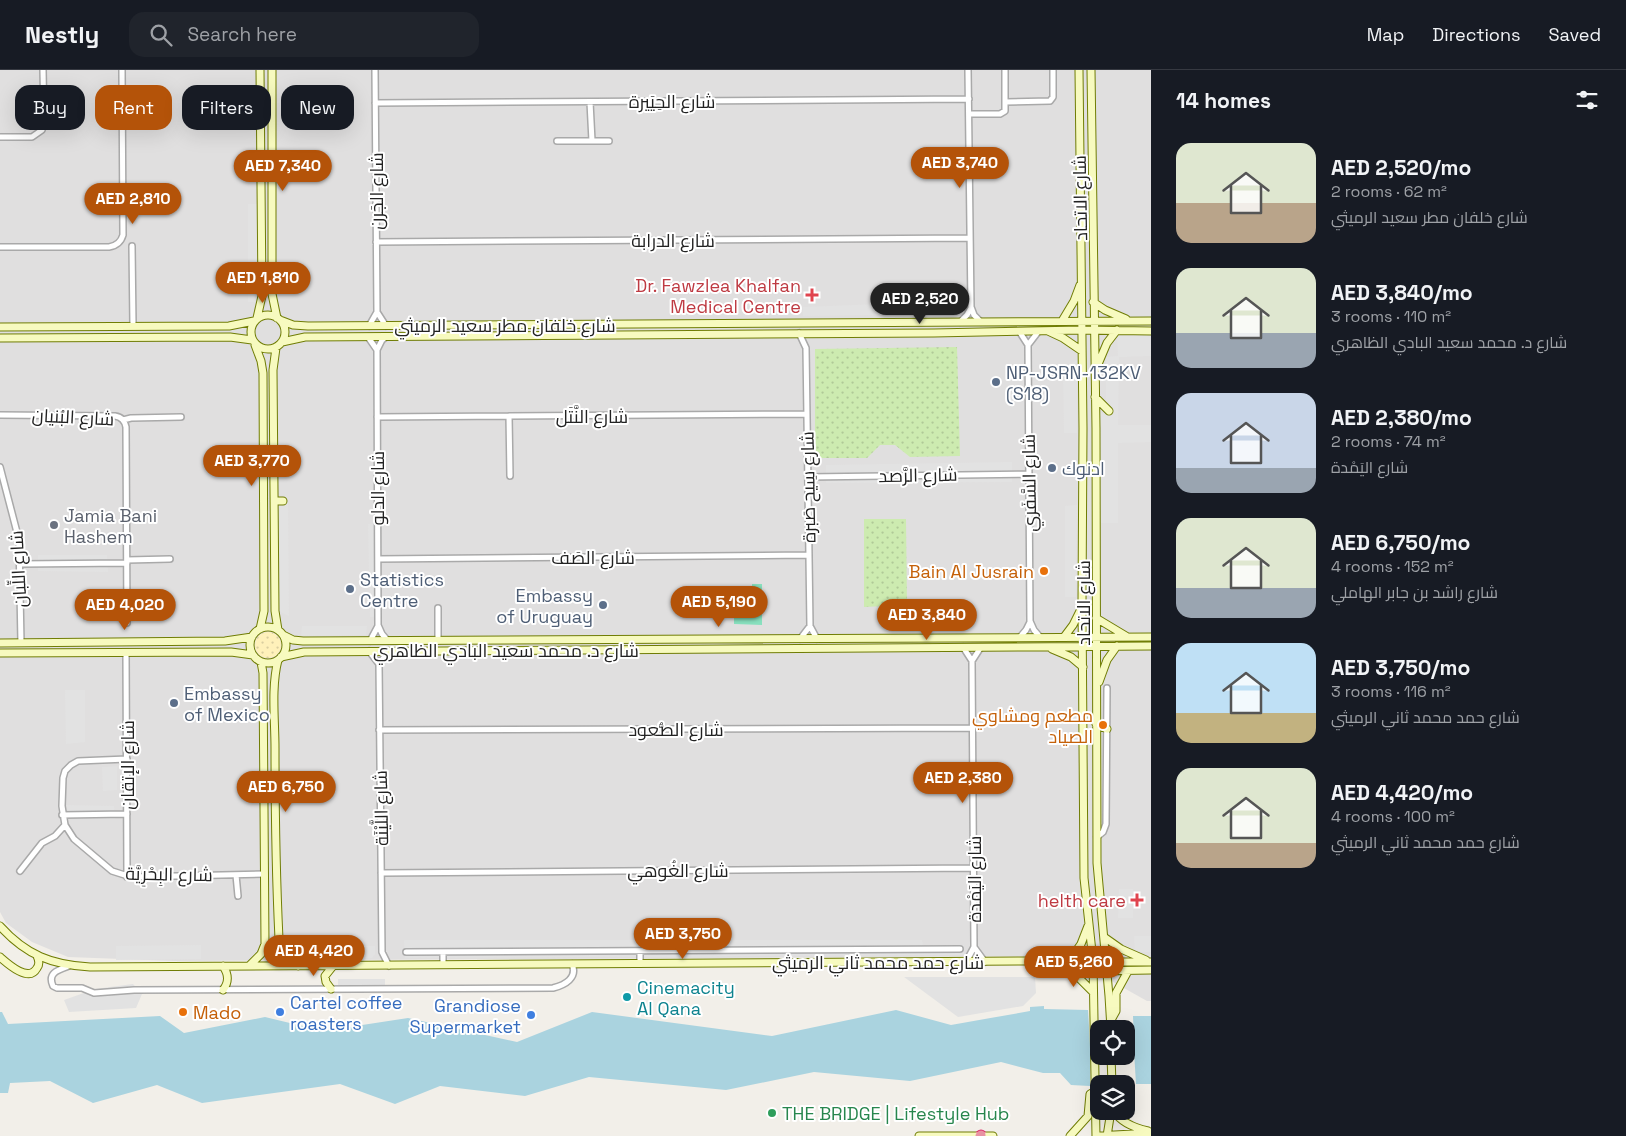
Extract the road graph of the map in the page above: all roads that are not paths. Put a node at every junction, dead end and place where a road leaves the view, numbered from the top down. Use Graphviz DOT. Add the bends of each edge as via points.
graph roads {
  1 [pos="43,70"];
  2 [pos="122,70"];
  3 [pos="260,70"];
  4 [pos="272,70"];
  5 [pos="375,70"];
  6 [pos="968,70"];
  7 [pos="1005,70"];
  8 [pos="1053,70"];
  9 [pos="1079,70"];
  10 [pos="1091,70"];
  11 [pos="969,99"];
  12 [pos="590,102"];
  13 [pos="1006,102"];
  14 [pos="375,103"];
  15 [pos="969,114"];
  16 [pos="0,137"];
  17 [pos="557,141"];
  18 [pos="592,141"];
  19 [pos="609,141"];
  20 [pos="970,238"];
  21 [pos="376,242"];
  22 [pos="132,246"];
  23 [pos="0,247"];
  24 [pos="1081,280"];
  25 [pos="1093,302"];
  26 [pos="971,307"];
  27 [pos="376,312"];
  28 [pos="278,318"];
  29 [pos="256,320"];
  30 [pos="1062,321"];
  31 [pos="1082,321"];
  32 [pos="1094,321"];
  33 [pos="1133,321"];
  34 [pos="1151,321"];
  35 [pos="933,322"];
  36 [pos="960,322"];
  37 [pos="981,322"];
  38 [pos="133,325"];
  39 [pos="368,326"];
  40 [pos="386,326"];
  41 [pos="438,326"];
  42 [pos="0,327"];
  43 [pos="1043,330"];
  44 [pos="1082,330"];
  45 [pos="1094,330"];
  46 [pos="1117,330"];
  47 [pos="1018,331"];
  48 [pos="1151,331"];
  49 [pos="798,333"];
  50 [pos="815,333"];
  51 [pos="934,333"];
  52 [pos="438,336"];
  53 [pos="368,337"];
  54 [pos="386,337"];
  55 [pos="0,338"];
  56 [pos="253,342"];
  57 [pos="282,342"];
  58 [pos="1028,344"];
  59 [pos="276,348"];
  60 [pos="806,348"];
  61 [pos="377,350"];
  62 [pos="1082,351"];
  63 [pos="1094,372"];
  64 [pos="1095,397"];
  65 [pos="1109,411"];
  66 [pos="807,414"];
  67 [pos="0,415"];
  68 [pos="509,416"];
  69 [pos="377,417"];
  70 [pos="181,418"];
  71 [pos="123,420"];
  72 [pos="0,467"];
  73 [pos="1029,474"];
  74 [pos="510,476"];
  75 [pos="808,476"];
  76 [pos="274,501"];
  77 [pos="283,501"];
  78 [pos="808,555"];
  79 [pos="378,558"];
  80 [pos="170,559"];
  81 [pos="127,561"];
  82 [pos="20,564"];
  83 [pos="1082,604"];
  84 [pos="438,608"];
  85 [pos="1096,618"];
  86 [pos="1030,621"];
  87 [pos="127,623"];
  88 [pos="378,625"];
  89 [pos="810,626"];
  90 [pos="260,629"];
  91 [pos="281,633"];
  92 [pos="252,637"];
  93 [pos="1020,637"];
  94 [pos="1040,637"];
  95 [pos="1064,637"];
  96 [pos="1083,637"];
  97 [pos="1129,637"];
  98 [pos="1151,637"];
  99 [pos="818,638"];
  100 [pos="940,638"];
  101 [pos="1096,638"];
  102 [pos="800,639"];
  103 [pos="455,640"];
  104 [pos="370,641"];
  105 [pos="388,641"];
  106 [pos="438,641"];
  107 [pos="21,642"];
  108 [pos="0,643"];
  109 [pos="981,646"];
  110 [pos="1083,646"];
  111 [pos="1096,646"];
  112 [pos="1117,646"];
  113 [pos="1151,646"];
  114 [pos="940,647"];
  115 [pos="964,647"];
  116 [pos="1037,647"];
  117 [pos="369,651"];
  118 [pos="388,651"];
  119 [pos="455,651"];
  120 [pos="126,653"];
  121 [pos="0,654"];
  122 [pos="253,655"];
  123 [pos="280,659"];
  124 [pos="972,661"];
  125 [pos="261,662"];
  126 [pos="379,664"];
  127 [pos="1084,667"];
  128 [pos="1107,688"];
  129 [pos="1096,692"];
  130 [pos="1096,724"];
  131 [pos="973,728"];
  132 [pos="1107,729"];
  133 [pos="380,730"];
  134 [pos="126,759"];
  135 [pos="127,814"];
  136 [pos="62,815"];
  137 [pos="65,825"];
  138 [pos="1097,837"];
  139 [pos="974,868"];
  140 [pos="20,872"];
  141 [pos="381,872"];
  142 [pos="264,874"];
  143 [pos="236,875"];
  144 [pos="128,876"];
  145 [pos="238,896"];
  146 [pos="1089,923"];
  147 [pos="0,926"];
  148 [pos="1104,937"];
  149 [pos="974,947"];
  150 [pos="960,948"];
  151 [pos="935,949"];
  152 [pos="637,951"];
  153 [pos="382,952"];
  154 [pos="406,952"];
  155 [pos="440,952"];
  156 [pos="37,956"];
  157 [pos="0,957"];
  158 [pos="1069,961"];
  159 [pos="938,962"];
  160 [pos="966,962"];
  161 [pos="985,962"];
  162 [pos="1093,962"];
  163 [pos="1106,962"];
  164 [pos="1151,962"];
  165 [pos="572,964"];
  166 [pos="637,964"];
  167 [pos="69,966"];
  168 [pos="223,966"];
  169 [pos="249,966"];
  170 [pos="299,966"];
  171 [pos="333,966"];
  172 [pos="374,966"];
  173 [pos="389,966"];
  174 [pos="440,966"];
  175 [pos="1064,970"];
  176 [pos="1151,970"];
  177 [pos="1093,971"];
  178 [pos="1107,971"];
  179 [pos="1128,971"];
  180 [pos="331,989"];
  181 [pos="223,990"];
  182 [pos="1094,993"];
  183 [pos="1110,1020"];
  184 [pos="1111,1020"];
  185 [pos="1095,1075"];
  186 [pos="1090,1094"];
  187 [pos="1096,1120"];
  188 [pos="1110,1120"];
  189 [pos="1122,1120"];
  190 [pos="1151,1133"];
  191 [pos="919,1136"];
  192 [pos="980,1136"];
  193 [pos="993,1136"];
  194 [pos="1070,1136"];
  195 [pos="1096,1136"];
  196 [pos="1107,1136"];
  1 -- 16 [label="street" via="42,130 32,137"];
  2 -- 23 [label="street" via="123,235 120,241 109,247"];
  3 -- 29 [label="street" via="262,296"];
  4 -- 28 [label="street" via="272,294"];
  5 -- 14 [label="street, شارع الجَرن"];
  6 -- 11 [label="street"];
  7 -- 13 [label="street"];
  8 -- 13 [label="street" via="1050,101"];
  9 -- 24 [label="street, شارع الاتحاد"];
  10 -- 25 [label="street, شارع الاتحاد"];
  11 -- 12 [label="street, شارع الحِيَيرة"];
  11 -- 15 [label="street"];
  12 -- 14 [label="street, شارع الحِيَيرة"];
  12 -- 18 [label="street"];
  13 -- 15 [label="street" via="1002,114"];
  14 -- 21 [label="street, شارع الجَرن"];
  15 -- 20 [label="street"];
  17 -- 18 [label="street"];
  18 -- 19 [label="street"];
  20 -- 21 [label="street, شارع الدرابة"];
  20 -- 26 [label="street"];
  21 -- 27 [label="street, شارع الجَرن"];
  22 -- 38 [label="street"];
  24 -- 30 [label="street"];
  24 -- 31 [label="street, شارع الاتحاد"];
  25 -- 32 [label="street, شارع الاتحاد"];
  25 -- 33 [label="street"];
  26 -- 36 [label="street"];
  26 -- 37 [label="street"];
  27 -- 39 [label="street, شارع الجَرن"];
  27 -- 40 [label="street"];
  28 -- 29 [label="street" via="267,315"];
  28 -- 39 [label="street, شارع خلفان مطر سعيد الرميثي" via="300,326"];
  28 -- 57 [label="street" via="285,333"];
  29 -- 38 [label="street" via="229,326"];
  29 -- 56 [label="street" via="250,330"];
  30 -- 31 [label="street, شارع خلفان مطر سعيد الرميثي"];
  30 -- 37 [label="street, شارع خلفان مطر سعيد الرميثي"];
  31 -- 32 [label="street, شارع خلفان مطر سعيد الرميثي"];
  31 -- 44 [label="street, شارع الاتحاد"];
  32 -- 33 [label="street, شارع خلفان مطر سعيد الرميثي"];
  32 -- 45 [label="street, شارع الاتحاد"];
  33 -- 34 [label="street, شارع خلفان مطر سعيد الرميثي"];
  35 -- 36 [label="street, شارع خلفان مطر سعيد الرميثي"];
  35 -- 41 [label="street, شارع خلفان مطر سعيد الرميثي"];
  35 -- 51 [label="street"];
  36 -- 37 [label="street, شارع خلفان مطر سعيد الرميثي"];
  38 -- 42 [label="street"];
  39 -- 40 [label="street, شارع خلفان مطر سعيد الرميثي"];
  40 -- 41 [label="street, شارع خلفان مطر سعيد الرميثي"];
  41 -- 52 [label="street"];
  43 -- 44 [label="street, شارع خلفان مطر سعيد الرميثي"];
  43 -- 47 [label="street, شارع خلفان مطر سعيد الرميثي"];
  43 -- 58 [label="street" via="1035,334"];
  43 -- 62 [label="street"];
  44 -- 45 [label="street, شارع خلفان مطر سعيد الرميثي"];
  44 -- 62 [label="street, شارع الاتحاد"];
  45 -- 46 [label="street, شارع خلفان مطر سعيد الرميثي"];
  45 -- 63 [label="street, شارع الاتحاد"];
  46 -- 48 [label="street, شارع خلفان مطر سعيد الرميثي"];
  46 -- 63 [label="street"];
  47 -- 51 [label="street, شارع خلفان مطر سعيد الرميثي"];
  47 -- 58 [label="street"];
  49 -- 50 [label="street, شارع خلفان مطر سعيد الرميثي"];
  49 -- 52 [label="street, شارع خلفان مطر سعيد الرميثي"];
  49 -- 60 [label="street, شارع سِيح صَبرة"];
  50 -- 51 [label="street, شارع خلفان مطر سعيد الرميثي"];
  50 -- 60 [label="street"];
  52 -- 54 [label="street, شارع خلفان مطر سعيد الرميثي"];
  53 -- 54 [label="street, شارع خلفان مطر سعيد الرميثي"];
  53 -- 57 [label="street, شارع خلفان مطر سعيد الرميثي" via="305,337"];
  53 -- 61 [label="street"];
  54 -- 61 [label="street"];
  55 -- 56 [label="street" via="230,337"];
  56 -- 59 [label="street" via="265,350"];
  56 -- 90 [label="street" via="262,373 264,611"];
  57 -- 59 [label="street"];
  58 -- 73 [label="street, شارع السَّفَري"];
  59 -- 76 [label="street" via="273,370"];
  60 -- 66 [label="street, شارع سِيح صَبرة"];
  61 -- 69 [label="street, شارع الدلو"];
  62 -- 83 [label="street, شارع الاتحاد"];
  63 -- 64 [label="street, شارع الاتحاد"];
  64 -- 65 [label="street"];
  64 -- 85 [label="street, شارع الاتحاد"];
  66 -- 68 [label="street, شارع النَّتَل"];
  66 -- 75 [label="street, شارع سِيح صَبرة"];
  67 -- 71 [label="street, شارع البُنيان" via="116,416"];
  68 -- 69 [label="street, شارع النَّتَل"];
  68 -- 74 [label="street"];
  69 -- 79 [label="street, شارع الدلو"];
  70 -- 71 [label="street"];
  71 -- 81 [label="street, شارع البُنيان" via="126,428"];
  72 -- 82 [label="street, شارع اللِّبان" via="16,524"];
  73 -- 75 [label="street, شارع الرَّصد"];
  73 -- 86 [label="street, شارع السَّفَري"];
  75 -- 78 [label="street, شارع سِيح صَبرة"];
  76 -- 77 [label="street"];
  76 -- 91 [label="street" via="274,611"];
  78 -- 79 [label="street, شارع الصَف"];
  78 -- 89 [label="street, شارع سِيح صَبرة"];
  79 -- 88 [label="street, شارع الدلو"];
  80 -- 81 [label="street"];
  81 -- 82 [label="street"];
  81 -- 87 [label="street, شارع البُنيان"];
  82 -- 107 [label="street, شارع اللِّبان"];
  83 -- 95 [label="street"];
  83 -- 96 [label="street, شارع الاتحاد"];
  84 -- 106 [label="street"];
  85 -- 97 [label="street"];
  85 -- 101 [label="street, شارع الاتحاد"];
  86 -- 93 [label="street"];
  86 -- 94 [label="street"];
  88 -- 104 [label="street, شارع الدلو"];
  88 -- 105 [label="street"];
  89 -- 99 [label="street"];
  89 -- 102 [label="street"];
  90 -- 91 [label="street" via="269,627"];
  90 -- 92 [label="street"];
  91 -- 104 [label="street, شارع د. محمد سعيد البادي الظاهري" via="303,641"];
  91 -- 123 [label="street" via="286,648"];
  92 -- 107 [label="street" via="225,641"];
  92 -- 122 [label="street"];
  93 -- 94 [label="street, شارع د. محمد سعيد البادي الظاهري"];
  93 -- 100 [label="street, شارع د. محمد سعيد البادي الظاهري"];
  94 -- 95 [label="street, شارع د. محمد سعيد البادي الظاهري"];
  95 -- 96 [label="street, شارع د. محمد سعيد البادي الظاهري"];
  96 -- 101 [label="street, شارع د. محمد سعيد البادي الظاهري"];
  96 -- 110 [label="street, شارع الاتحاد"];
  97 -- 98 [label="street, شارع د. محمد سعيد البادي الظاهري"];
  97 -- 101 [label="street, شارع د. محمد سعيد البادي الظاهري"];
  99 -- 100 [label="street, شارع د. محمد سعيد البادي الظاهري"];
  99 -- 102 [label="street, شارع د. محمد سعيد البادي الظاهري"];
  100 -- 114 [label="street"];
  101 -- 111 [label="street, شارع الاتحاد"];
  102 -- 103 [label="street, شارع د. محمد سعيد البادي الظاهري"];
  103 -- 106 [label="street, شارع د. محمد سعيد البادي الظاهري"];
  103 -- 119 [label="street"];
  104 -- 105 [label="street, شارع د. محمد سعيد البادي الظاهري"];
  105 -- 106 [label="street, شارع د. محمد سعيد البادي الظاهري"];
  107 -- 108 [label="street"];
  109 -- 115 [label="street, شارع د. محمد سعيد البادي الظاهري"];
  109 -- 116 [label="street, شارع د. محمد سعيد البادي الظاهري"];
  109 -- 124 [label="street"];
  110 -- 111 [label="street, شارع د. محمد سعيد البادي الظاهري"];
  110 -- 116 [label="street, شارع د. محمد سعيد البادي الظاهري"];
  110 -- 127 [label="street, شارع الاتحاد"];
  111 -- 112 [label="street, شارع د. محمد سعيد البادي الظاهري"];
  111 -- 129 [label="street, شارع الاتحاد"];
  112 -- 113 [label="street, شارع د. محمد سعيد البادي الظاهري"];
  112 -- 129 [label="street" via="1104,664"];
  114 -- 115 [label="street, شارع د. محمد سعيد البادي الظاهري"];
  114 -- 119 [label="street, شارع د. محمد سعيد البادي الظاهري"];
  115 -- 124 [label="street, شارع اليَمْدة"];
  116 -- 127 [label="street" via="1061,652"];
  117 -- 118 [label="street, شارع د. محمد سعيد البادي الظاهري"];
  117 -- 123 [label="street, شارع د. محمد سعيد البادي الظاهري" via="304,652"];
  117 -- 126 [label="street"];
  118 -- 119 [label="street, شارع د. محمد سعيد البادي الظاهري"];
  118 -- 126 [label="street"];
  120 -- 121 [label="street"];
  120 -- 122 [label="street" via="231,652"];
  120 -- 134 [label="street, شارع الإتقان"];
  122 -- 125 [label="street"];
  123 -- 125 [label="street"];
  123 -- 170 [label="street" via="275,673 274,728 279,940 283,954"];
  124 -- 131 [label="street, شارع اليَمْدة"];
  125 -- 142 [label="street"];
  126 -- 133 [label="street, شارع اللَّيْنَة"];
  127 -- 146 [label="street, شارع الاتحاد" via="1084,878"];
  128 -- 132 [label="street"];
  129 -- 130 [label="street, شارع الاتحاد"];
  130 -- 132 [label="street"];
  130 -- 138 [label="street, شارع الاتحاد"];
  131 -- 133 [label="street, شارع الصُّعود"];
  131 -- 139 [label="street, شارع اليَمْدة"];
  132 -- 138 [label="street" via="1106,824 1104,832"];
  133 -- 141 [label="street, شارع اللَّيْنَة"];
  134 -- 135 [label="street, شارع الإتقان"];
  134 -- 136 [label="street, شارع البِحْرِيَّة" via="71,764 63,778"];
  135 -- 136 [label="street"];
  135 -- 144 [label="street, شارع الإتقان"];
  136 -- 137 [label="street, شارع البِحْرِيَّة"];
  137 -- 140 [label="street" via="42,843"];
  137 -- 144 [label="street, شارع البِحْرِيَّة" via="74,838 112,871"];
  138 -- 148 [label="street, شارع الاتحاد"];
  139 -- 141 [label="street, شارع الغُوهي"];
  139 -- 149 [label="street, شارع اليَمْدة"];
  141 -- 153 [label="street, شارع اللَّيْنَة"];
  142 -- 143 [label="street, شارع البِحْرِيَّة"];
  142 -- 169 [label="street" via="265,944 261,954"];
  143 -- 144 [label="street, شارع البِحْرِيَّة"];
  143 -- 145 [label="street"];
  146 -- 158 [label="street" via="1081,944"];
  146 -- 162 [label="street, شارع الاتحاد"];
  147 -- 156 [label="street, شارع حمد محمد ثاني الرميثي"];
  148 -- 163 [label="street, شارع الاتحاد"];
  148 -- 164 [label="street" via="1128,953"];
  149 -- 160 [label="street, شارع اليَمْدة"];
  149 -- 161 [label="street, شارع اليَمْدة"];
  150 -- 151 [label="street"];
  151 -- 152 [label="street"];
  151 -- 159 [label="street"];
  152 -- 155 [label="street"];
  152 -- 166 [label="street"];
  153 -- 172 [label="street"];
  153 -- 173 [label="street, شارع اللَّيْنَة"];
  154 -- 155 [label="street"];
  155 -- 174 [label="street"];
  156 -- 157 [label="street" via="39,963 30,974"];
  156 -- 167 [label="street, شارع حمد محمد ثاني الرميثي"];
  158 -- 161 [label="street, شارع حمد محمد ثاني الرميثي"];
  158 -- 162 [label="street, شارع حمد محمد ثاني الرميثي"];
  159 -- 160 [label="street, شارع حمد محمد ثاني الرميثي"];
  159 -- 166 [label="street, شارع حمد محمد ثاني الرميثي"];
  160 -- 161 [label="street, شارع حمد محمد ثاني الرميثي"];
  162 -- 163 [label="street, شارع حمد محمد ثاني الرميثي"];
  162 -- 177 [label="street, شارع الاتحاد"];
  163 -- 164 [label="street, شارع حمد محمد ثاني الرميثي"];
  163 -- 178 [label="street, شارع الاتحاد"];
  165 -- 166 [label="street, شارع حمد محمد ثاني الرميثي"];
  165 -- 174 [label="street, شارع حمد محمد ثاني الرميثي"];
  165 -- 180 [label="street" via="574,972 571,979 553,988"];
  167 -- 168 [label="street, شارع حمد محمد ثاني الرميثي"];
  167 -- 181 [label="street" via="52,974 54,987 82,988 98,993"];
  168 -- 169 [label="street, شارع حمد محمد ثاني الرميثي"];
  168 -- 181 [label="street" via="228,980"];
  169 -- 170 [label="street, شارع حمد محمد ثاني الرميثي"];
  170 -- 171 [label="street, شارع حمد محمد ثاني الرميثي"];
  171 -- 172 [label="street, شارع حمد محمد ثاني الرميثي"];
  171 -- 180 [label="street" via="325,976"];
  172 -- 173 [label="street, شارع حمد محمد ثاني الرميثي"];
  173 -- 174 [label="street, شارع حمد محمد ثاني الرميثي"];
  175 -- 182 [label="street" via="1078,977"];
  176 -- 179 [label="street"];
  177 -- 178 [label="street"];
  177 -- 182 [label="street, شارع الاتحاد"];
  178 -- 179 [label="street"];
  178 -- 183 [label="street, شارع الاتحاد"];
  179 -- 184 [label="street" via="1116,993 1116,1011"];
  180 -- 181 [label="street"];
  182 -- 185 [label="street, شارع الاتحاد"];
  186 -- 194 [label="street" via="1088,1116"];
  187 -- 195 [label="street, شارع الاتحاد"];
  188 -- 196 [label="street"];
  189 -- 190 [label="street"];
  190 -- 196 [label="street"];
  191 -- 192 [label="street"];
  192 -- 193 [label="street"];
  195 -- 196 [label="street"];
}
